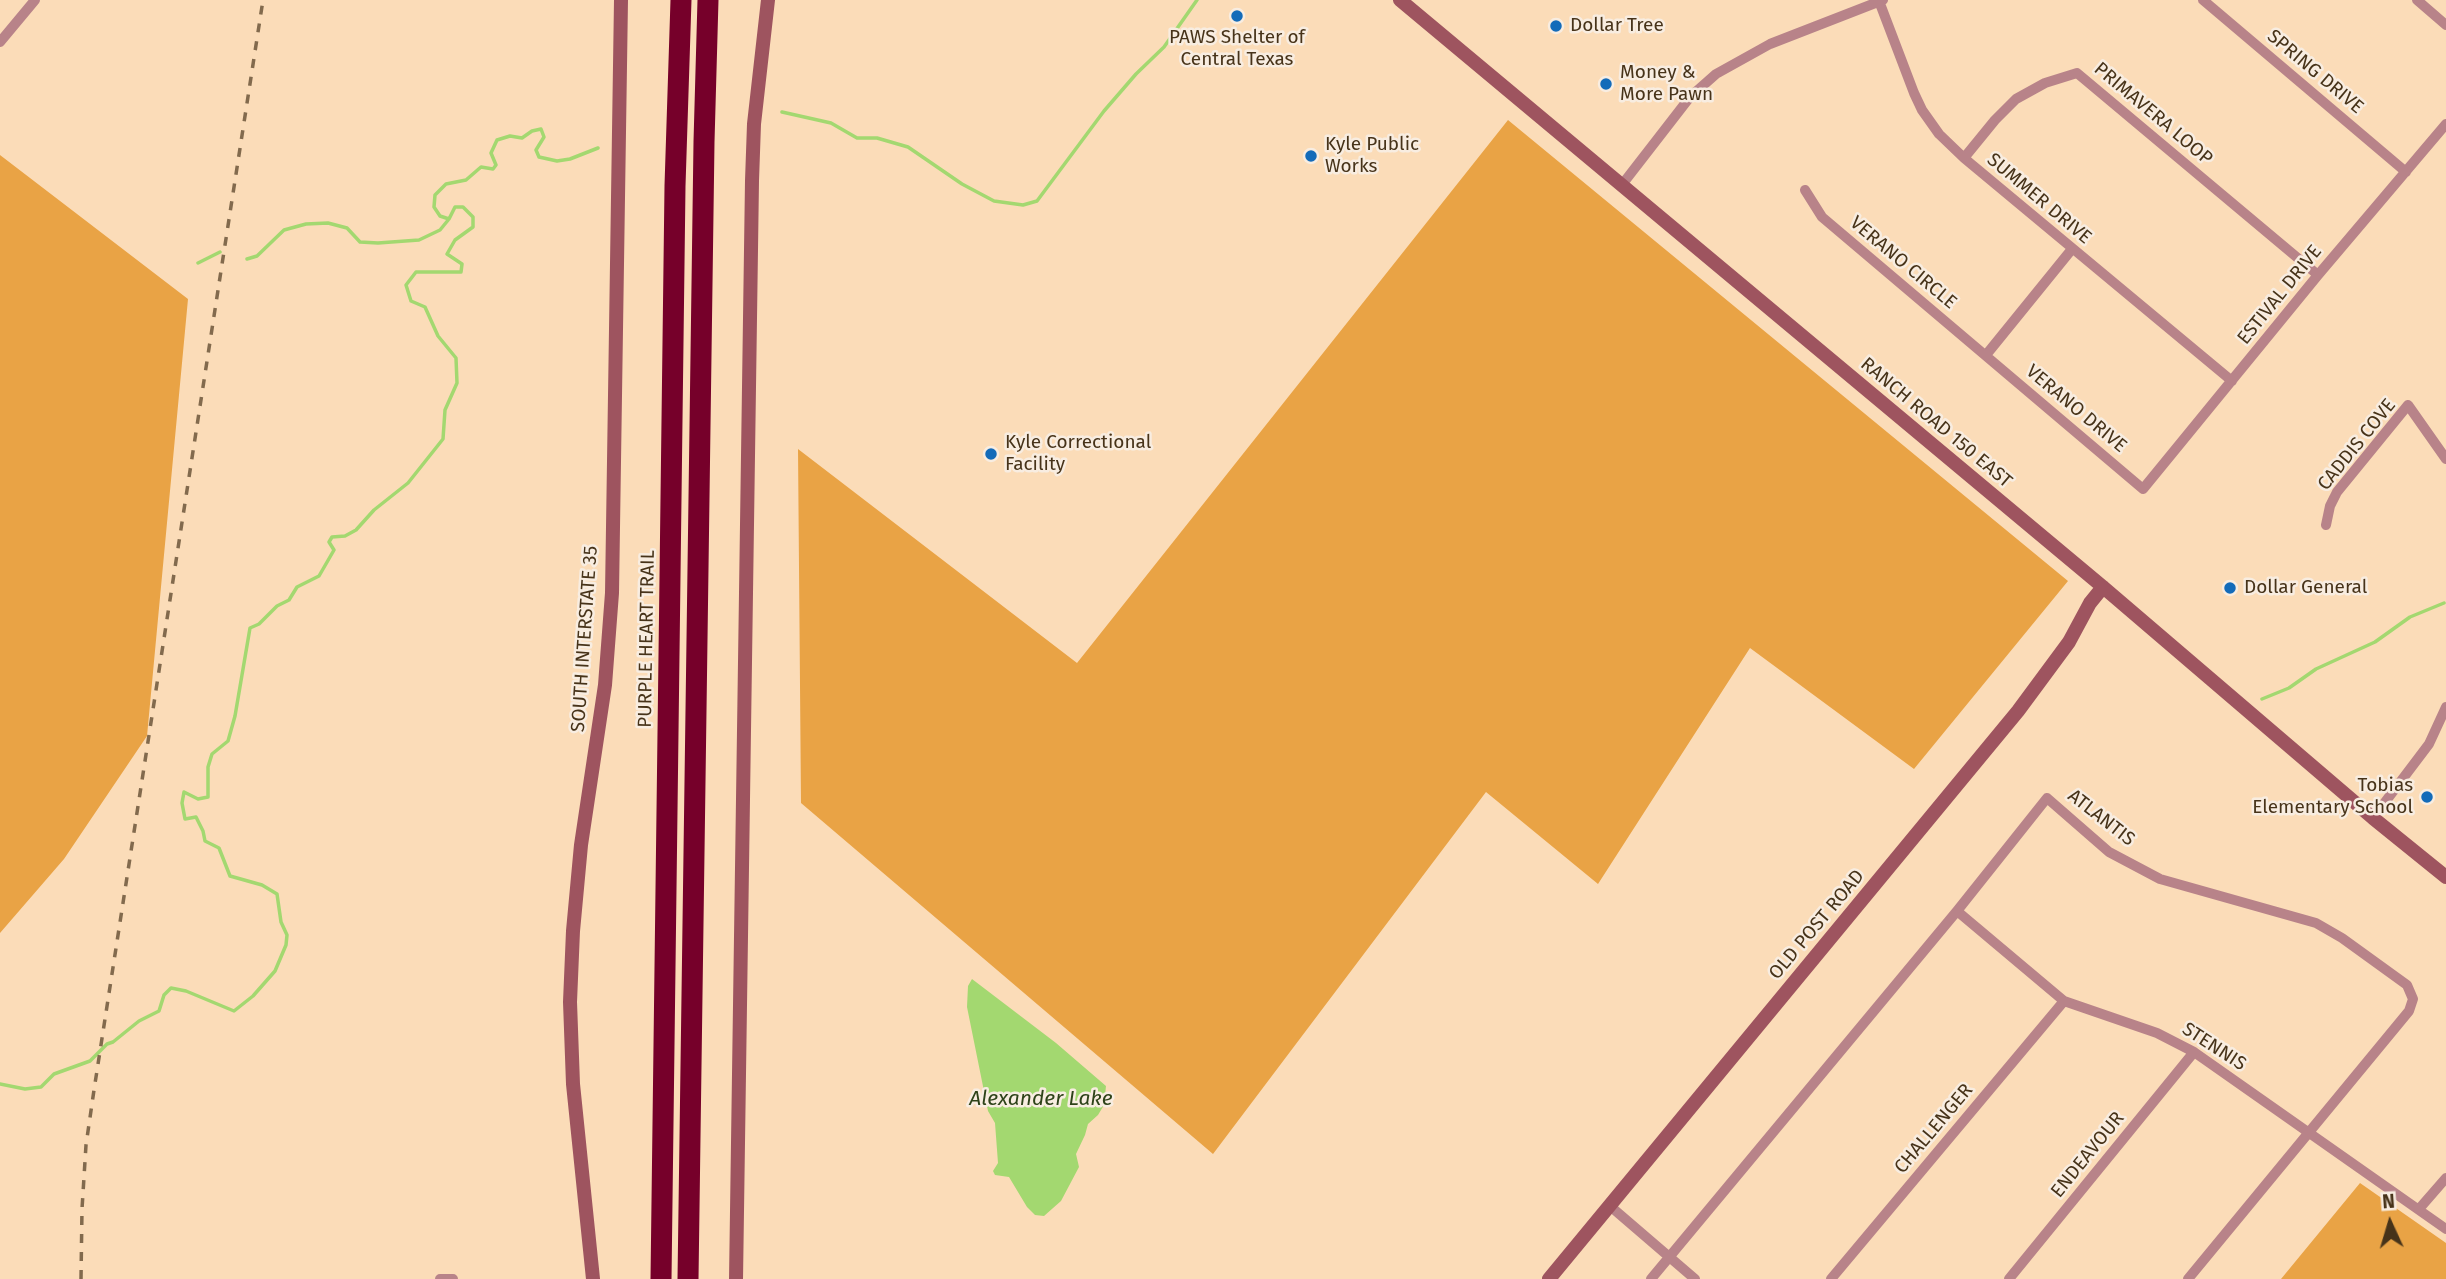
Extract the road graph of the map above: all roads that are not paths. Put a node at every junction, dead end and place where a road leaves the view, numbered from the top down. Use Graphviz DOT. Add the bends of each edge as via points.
graph roads {
  1 [pos="35,0"];
  2 [pos="621,0"];
  3 [pos="681,0"];
  4 [pos="708,0"];
  5 [pos="768,0"];
  6 [pos="1400,0"];
  7 [pos="2203,0"];
  8 [pos="2417,0"];
  9 [pos="1881,1"];
  10 [pos="2446,25"];
  11 [pos="0,42"];
  12 [pos="2446,124"];
  13 [pos="1964,158"];
  14 [pos="2406,172"];
  15 [pos="1621,186"];
  16 [pos="1805,190"];
  17 [pos="2072,249"];
  18 [pos="2318,275"];
  19 [pos="1986,355"];
  20 [pos="2232,382"];
  21 [pos="2446,459"];
  22 [pos="2143,489"];
  23 [pos="2326,525"];
  24 [pos="2103,587"];
  25 [pos="2446,707"];
  26 [pos="2373,818"];
  27 [pos="2446,877"];
  28 [pos="1957,911"];
  29 [pos="2064,1001"];
  30 [pos="2194,1052"];
  31 [pos="2310,1133"];
  32 [pos="2446,1178"];
  33 [pos="1610,1206"];
  34 [pos="2419,1209"];
  35 [pos="2443,1222"];
  36 [pos="1669,1256"];
  37 [pos="440,1279"];
  38 [pos="453,1279"];
  39 [pos="593,1279"];
  40 [pos="661,1279"];
  41 [pos="688,1279"];
  42 [pos="736,1279"];
  43 [pos="1549,1279"];
  44 [pos="1651,1279"];
  45 [pos="1695,1279"];
  46 [pos="1830,1279"];
  47 [pos="2009,1279"];
  48 [pos="2188,1279"];
  1 -- 11 [label="street"];
  2 -- 39 [label="main road, SOUTH INTERSTATE 35" via="611,593 605,685 581,845 570,1002 574,1097"];
  3 -- 40 [label="highway, PURPLE HEART TRAIL"];
  4 -- 41 [label="highway"];
  5 -- 42 [label="main road" via="751,181"];
  6 -- 15 [label="main road, RANCH ROAD 150 EAST"];
  7 -- 14 [label="street, SPRING DRIVE"];
  8 -- 10 [label="street"];
  9 -- 13 [label="street, SUMMER DRIVE" via="1922,110"];
  9 -- 15 [label="street" via="1770,44 1716,74 1690,97"];
  12 -- 14 [label="street, ESTIVAL DRIVE"];
  13 -- 17 [label="street, SUMMER DRIVE"];
  13 -- 18 [label="street, PRIMAVERA LOOP" via="2016,99 2077,73"];
  14 -- 18 [label="street, ESTIVAL DRIVE"];
  15 -- 24 [label="main road, RANCH ROAD 150 EAST"];
  16 -- 19 [label="street, VERANO CIRCLE" via="1822,217"];
  17 -- 19 [label="street"];
  17 -- 20 [label="street, SUMMER DRIVE"];
  18 -- 20 [label="street, ESTIVAL DRIVE"];
  19 -- 22 [label="street, VERANO DRIVE"];
  20 -- 22 [label="street, ESTIVAL DRIVE"];
  21 -- 23 [label="street, CADDIS COVE" via="2408,405 2337,492"];
  24 -- 26 [label="main road, RANCH ROAD 150 EAST"];
  24 -- 33 [label="main road, OLD POST ROAD" via="2018,711"];
  25 -- 26 [label="street" via="2429,744"];
  26 -- 27 [label="main road, RANCH ROAD 150 EAST"];
  28 -- 29 [label="street, STENNIS"];
  28 -- 31 [label="street, ATLANTIS" via="2047,798 2109,852 2160,879 2316,923 2342,938 2407,985 2417,998"];
  28 -- 36 [label="street, ATLANTIS"];
  29 -- 30 [label="street, STENNIS" via="2157,1032"];
  29 -- 46 [label="street, CHALLENGER"];
  30 -- 31 [label="street, STENNIS"];
  30 -- 47 [label="street, ENDEAVOUR"];
  31 -- 34 [label="street, STENNIS"];
  31 -- 48 [label="street, ATLANTIS"];
  32 -- 34 [label="street"];
  33 -- 36 [label="street"];
  33 -- 43 [label="main road, OLD POST ROAD"];
  34 -- 35 [label="street, STENNIS"];
  36 -- 44 [label="street, ATLANTIS"];
  36 -- 45 [label="street"];
  37 -- 38 [label="street"];
}
